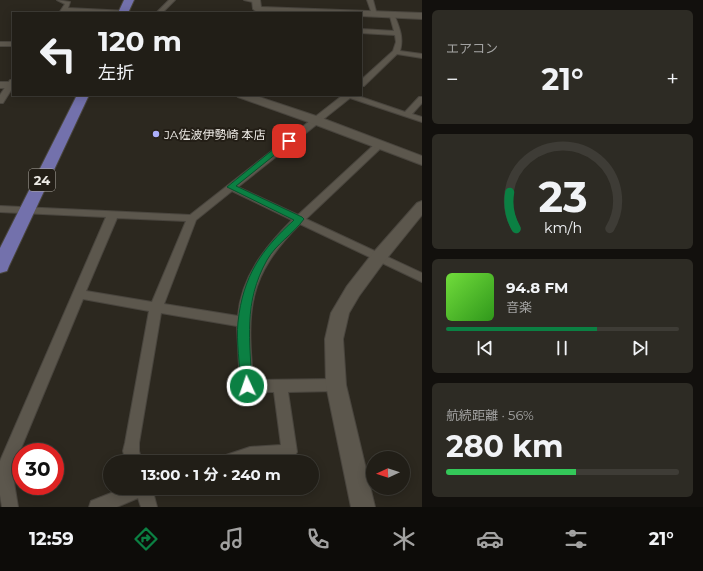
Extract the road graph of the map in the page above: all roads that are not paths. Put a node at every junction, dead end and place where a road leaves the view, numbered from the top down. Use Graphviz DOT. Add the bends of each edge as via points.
graph roads {
  1 [pos="60,0"];
  2 [pos="129,0"];
  3 [pos="172,0"];
  4 [pos="246,0"];
  5 [pos="370,0"];
  6 [pos="256,6"];
  7 [pos="63,12"];
  8 [pos="125,12"];
  9 [pos="160,12"];
  10 [pos="295,12"];
  11 [pos="362,13"];
  12 [pos="375,14"];
  13 [pos="391,14"];
  14 [pos="422,16"];
  15 [pos="362,31"];
  16 [pos="398,33"];
  17 [pos="0,44"];
  18 [pos="12,44"];
  19 [pos="396,52"];
  20 [pos="422,56"];
  21 [pos="362,83"];
  22 [pos="9,84"];
  23 [pos="83,96"];
  24 [pos="245,96"];
  25 [pos="347,96"];
  26 [pos="351,96"];
  27 [pos="422,99"];
  28 [pos="0,101"];
  29 [pos="406,115"];
  30 [pos="315,120"];
  31 [pos="422,120"];
  32 [pos="378,145"];
  33 [pos="422,161"];
  34 [pos="231,187"];
  35 [pos="422,206"];
  36 [pos="0,209"];
  37 [pos="27,210"];
  38 [pos="113,214"];
  39 [pos="192,218"];
  40 [pos="299,219"];
  41 [pos="378,258"];
  42 [pos="0,266"];
  43 [pos="422,278"];
  44 [pos="79,294"];
  45 [pos="156,308"];
  46 [pos="243,322"];
  47 [pos="336,385"];
  48 [pos="280,386"];
  49 [pos="132,455"];
  50 [pos="247,455"];
  51 [pos="126,495"];
  52 [pos="145,495"];
  53 [pos="10,507"];
  54 [pos="97,507"];
  55 [pos="149,507"];
  56 [pos="363,507"];
  1 -- 7 [label="street" via="68,3"];
  2 -- 8 [label="main road"];
  3 -- 9 [label="street"];
  4 -- 6 [label="street"];
  5 -- 12 [label="street"];
  6 -- 10 [label="street"];
  11 -- 12 [label="street"];
  12 -- 13 [label="street"];
  13 -- 14 [label="street"];
  13 -- 16 [label="street"];
  15 -- 16 [label="street"];
  16 -- 19 [label="street"];
  17 -- 18 [label="street"];
  19 -- 20 [label="street"];
  19 -- 21 [label="street"];
  22 -- 28 [label="street"];
  23 -- 37 [label="main road, 24"];
  24 -- 30 [label="street"];
  25 -- 30 [label="street"];
  26 -- 29 [label="street"];
  27 -- 29 [label="street"];
  29 -- 31 [label="street"];
  30 -- 32 [label="street"];
  30 -- 34 [label="street"];
  32 -- 33 [label="street"];
  32 -- 40 [label="street"];
  34 -- 39 [label="street"];
  34 -- 40 [label="street"];
  35 -- 41 [label="street"];
  36 -- 37 [label="street"];
  37 -- 38 [label="street"];
  37 -- 42 [label="main road, 24"];
  38 -- 39 [label="street"];
  38 -- 44 [label="street"];
  39 -- 45 [label="street"];
  40 -- 41 [label="street"];
  40 -- 46 [label="street" via="277,241 258,267 249,291"];
  41 -- 43 [label="street"];
  41 -- 47 [label="street" via="340,313 334,339"];
  44 -- 45 [label="street"];
  44 -- 53 [label="street" via="4,470"];
  45 -- 46 [label="street"];
  45 -- 49 [label="street" via="132,443"];
  46 -- 48 [label="street" via="247,386"];
  47 -- 48 [label="street"];
  47 -- 56 [label="street"];
  48 -- 50 [label="street" via="289,452"];
  51 -- 54 [label="street"];
  52 -- 55 [label="street"];
}
